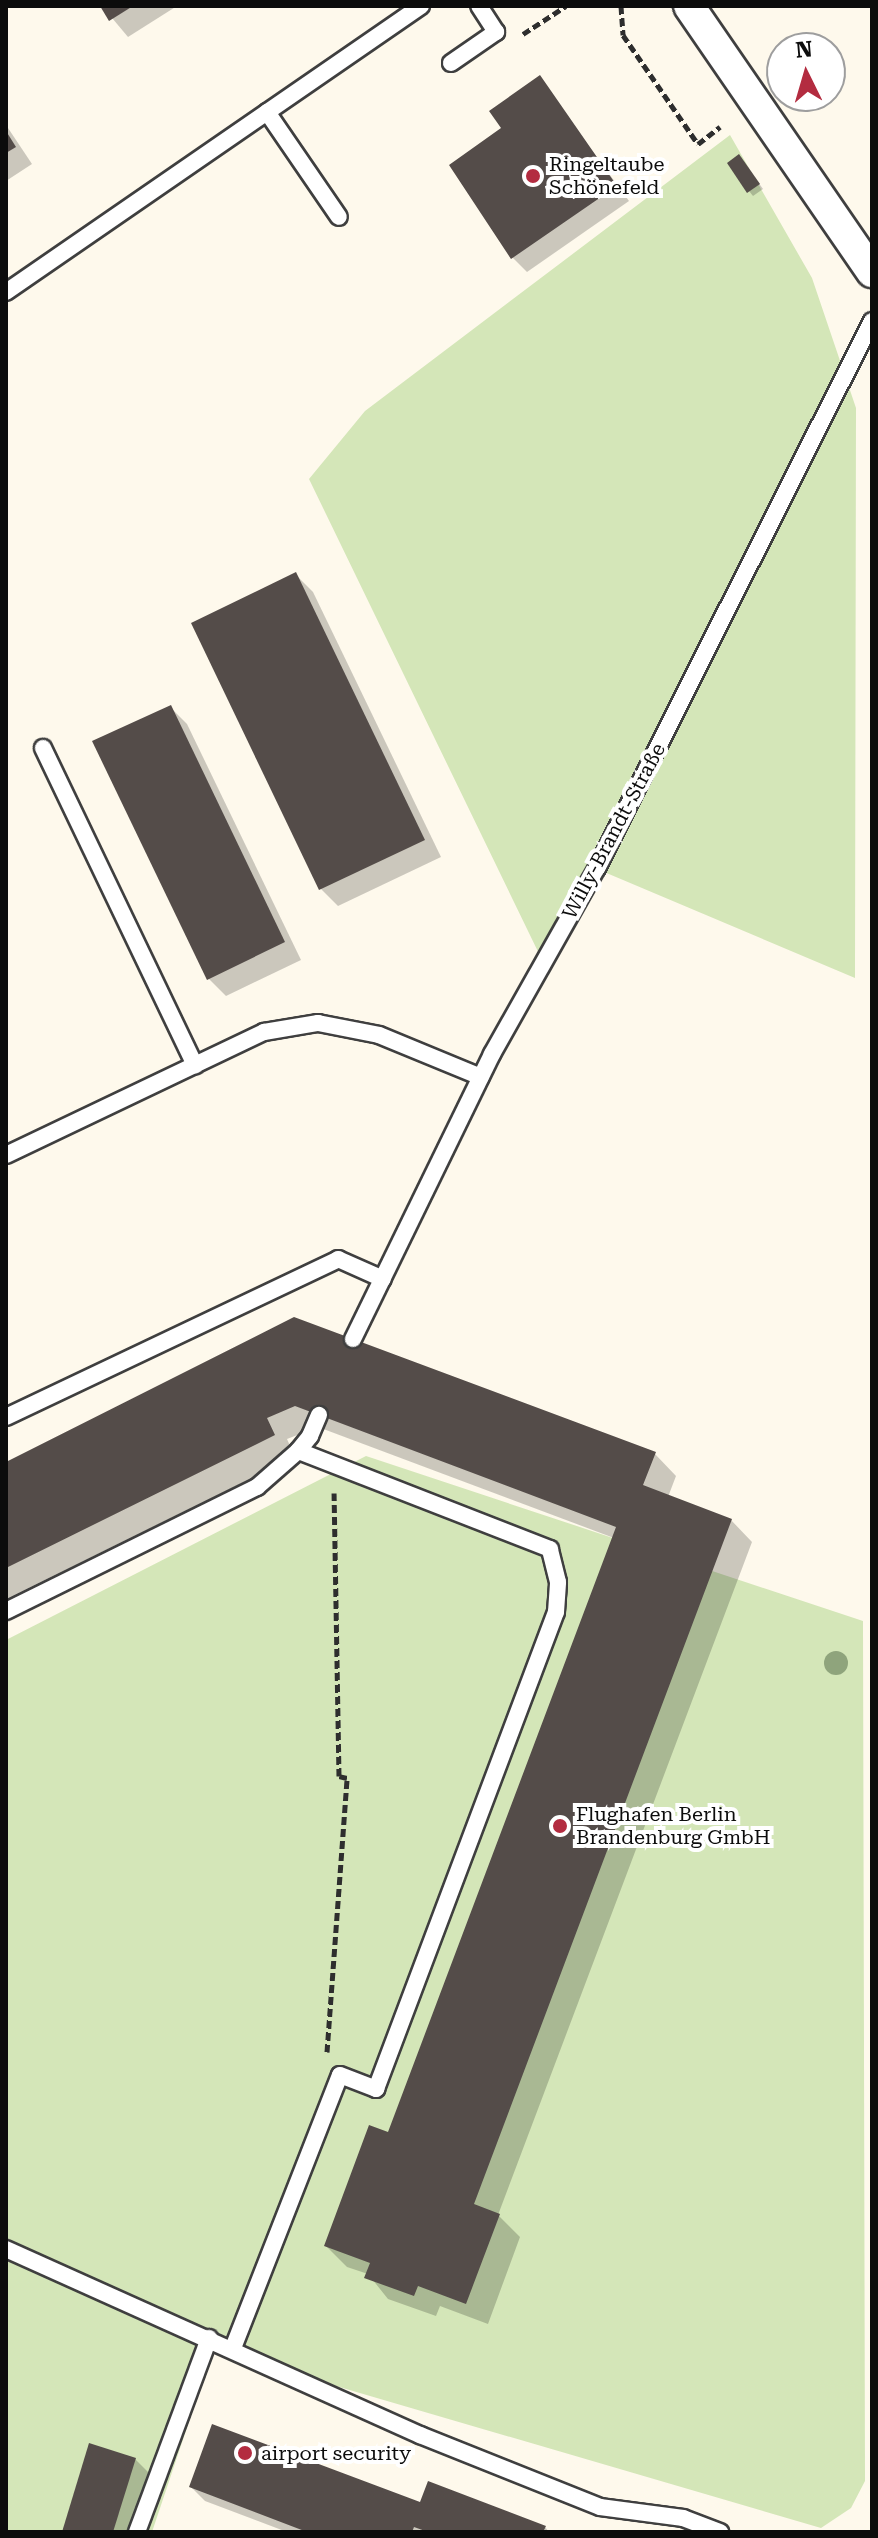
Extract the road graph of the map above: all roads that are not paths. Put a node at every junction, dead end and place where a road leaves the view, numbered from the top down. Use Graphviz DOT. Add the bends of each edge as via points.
graph roads {
  1 [pos="421,6"];
  2 [pos="479,6"];
  3 [pos="689,6"];
  4 [pos="451,63"];
  5 [pos="267,112"];
  6 [pos="339,217"];
  7 [pos="872,272"];
  8 [pos="6,292"];
  9 [pos="872,321"];
  10 [pos="43,748"];
  11 [pos="195,1065"];
  12 [pos="481,1077"];
  13 [pos="6,1155"];
  14 [pos="383,1279"];
  15 [pos="353,1339"];
  16 [pos="319,1415"];
  17 [pos="6,1417"];
  18 [pos="298,1451"];
  19 [pos="6,1611"];
  20 [pos="6,2249"];
  21 [pos="209,2338"];
  22 [pos="233,2348"];
  23 [pos="137,2532"];
  24 [pos="720,2532"];
  1 -- 5 [label="lane"];
  2 -- 4 [label="lane" via="496,32"];
  3 -- 7 [label="street"];
  5 -- 6 [label="lane"];
  5 -- 8 [label="lane"];
  9 -- 12 [label="lane, Willy-Brandt-Straße" via="597,868"];
  10 -- 11 [label="lane"];
  11 -- 12 [label="lane" via="264,1032 318,1023 379,1035"];
  11 -- 13 [label="lane"];
  12 -- 14 [label="lane, Willy-Brandt-Straße"];
  14 -- 15 [label="lane, Willy-Brandt-Straße"];
  14 -- 17 [label="lane" via="338,1259"];
  16 -- 18 [label="lane"];
  18 -- 19 [label="lane" via="257,1487"];
  18 -- 22 [label="lane" via="550,1549 558,1582 556,1612 376,2089 340,2075"];
  20 -- 21 [label="lane"];
  21 -- 22 [label="lane"];
  21 -- 23 [label="lane"];
  22 -- 24 [label="lane" via="420,2435 600,2507 683,2518"];
}
